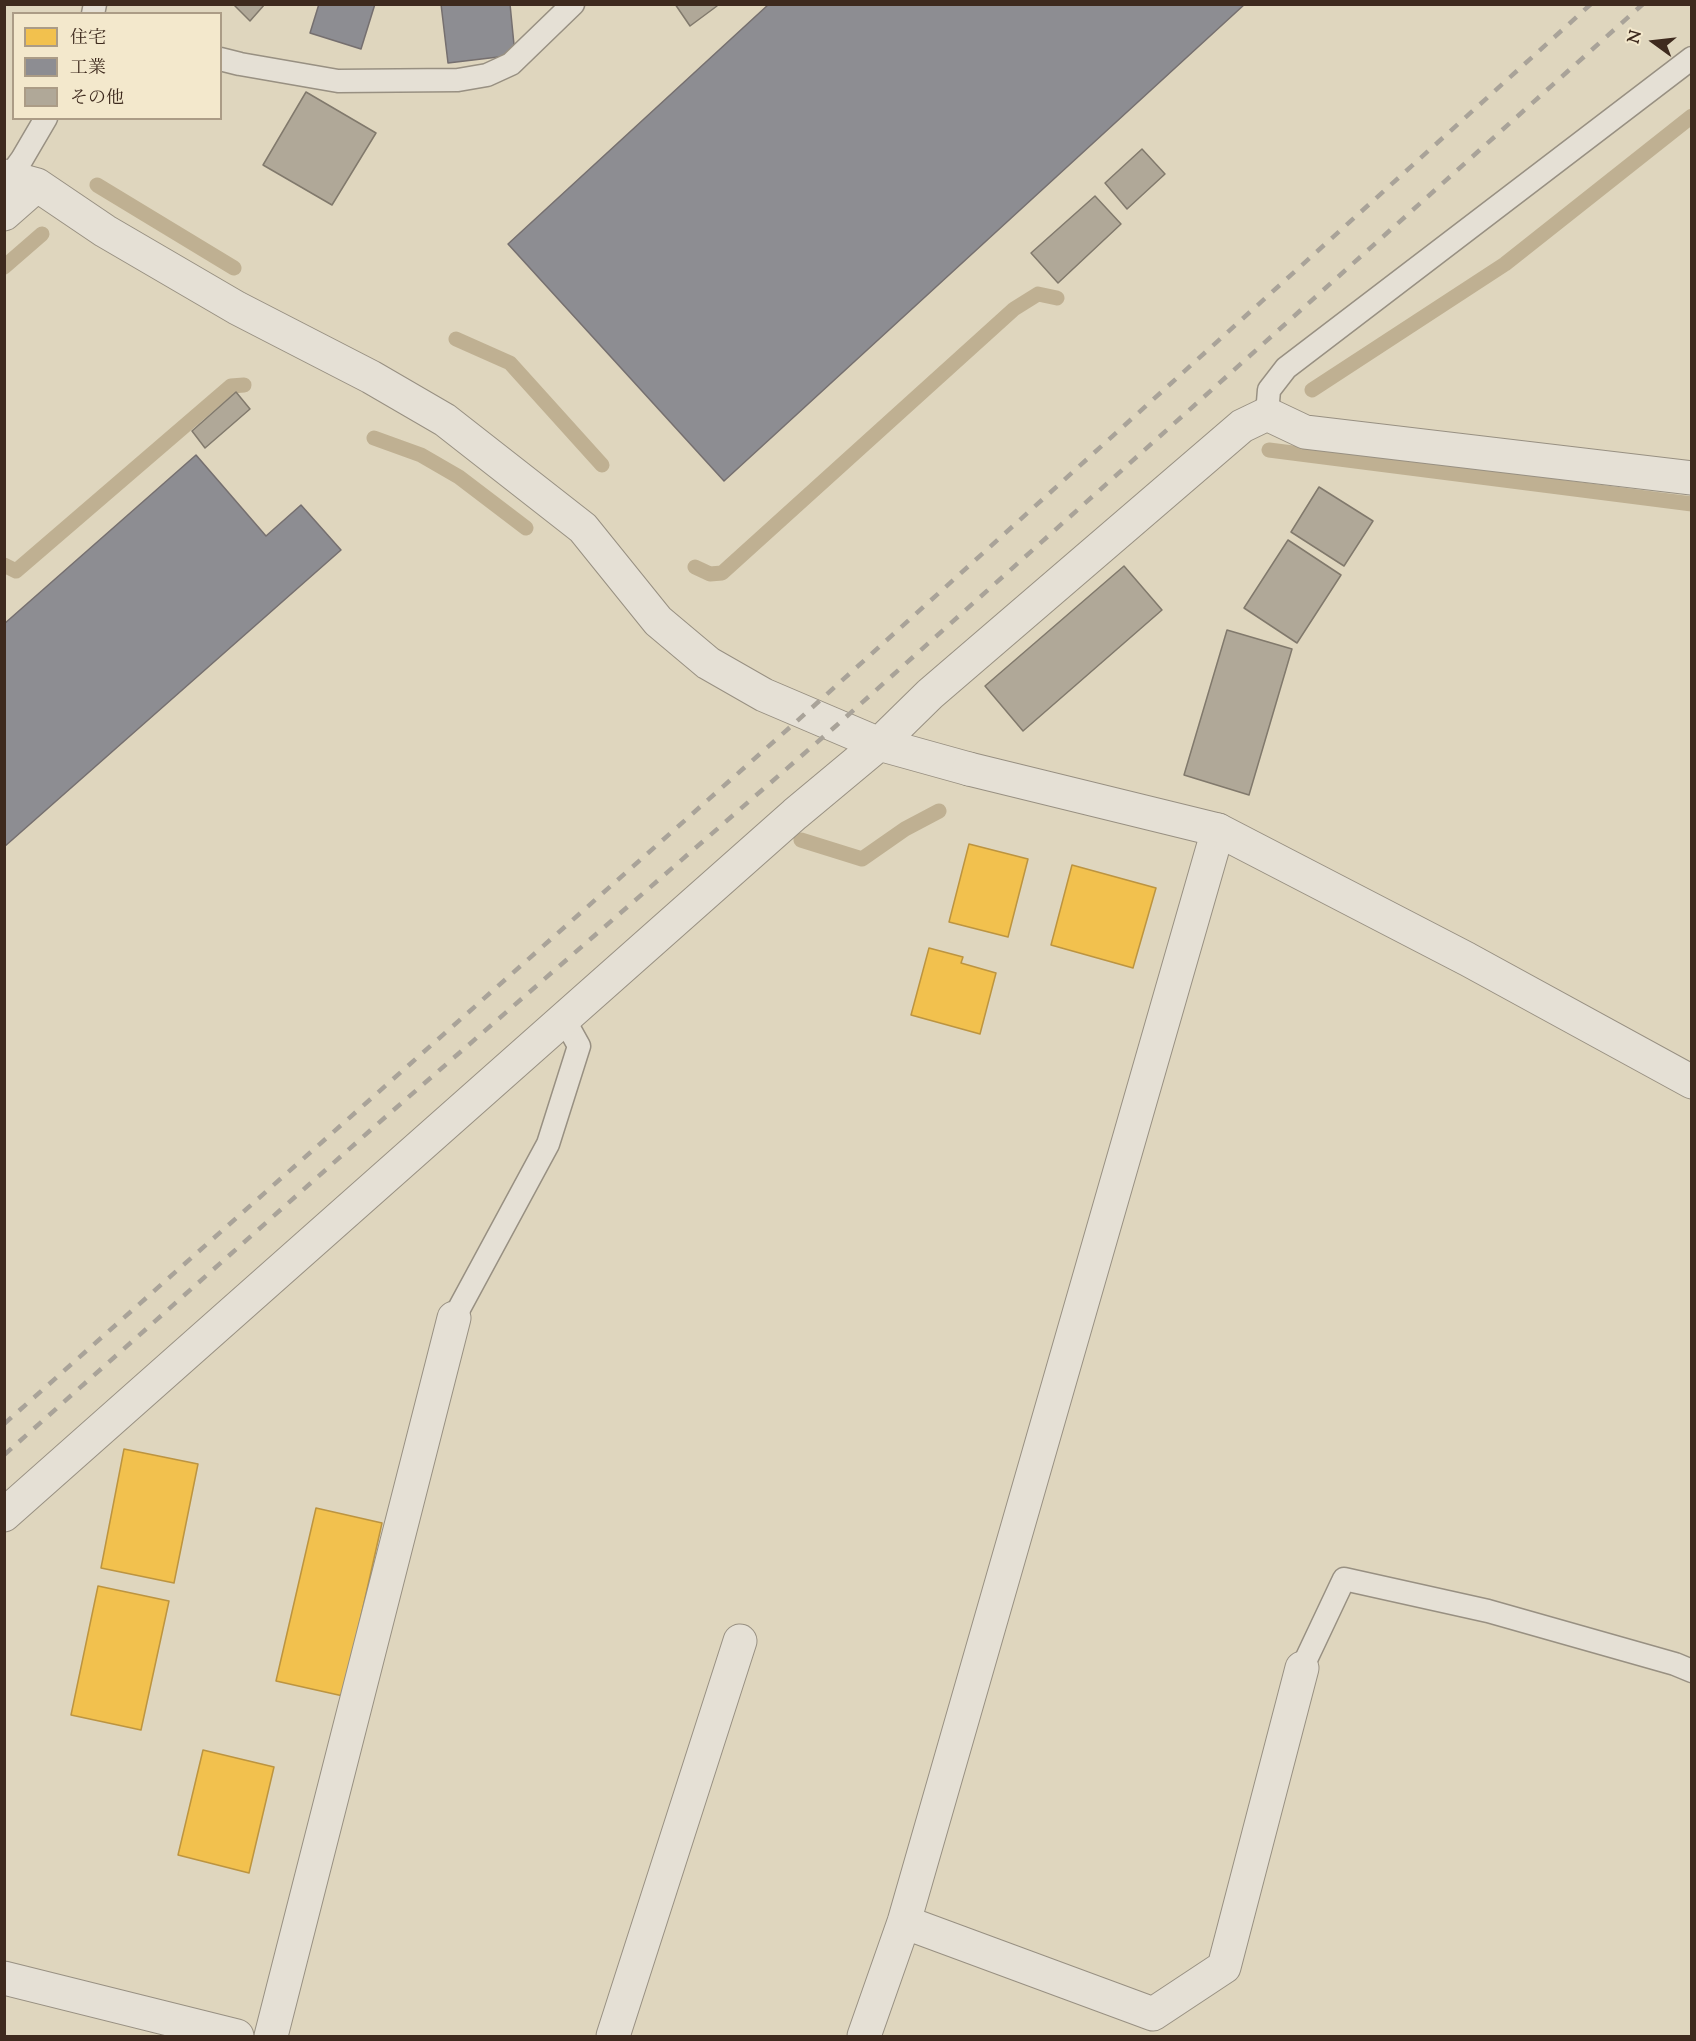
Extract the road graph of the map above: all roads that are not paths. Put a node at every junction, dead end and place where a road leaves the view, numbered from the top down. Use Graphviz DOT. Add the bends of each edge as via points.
graph roads {
  1 [pos="573,4"];
  2 [pos="1692,58"];
  3 [pos="222,60"];
  4 [pos="45,120"];
  5 [pos="17,180"];
  6 [pos="4,214"];
  7 [pos="1267,414"];
  8 [pos="1692,478"];
  9 [pos="879,744"];
  10 [pos="1218,830"];
  11 [pos="564,1018"];
  12 [pos="1692,1082"];
  13 [pos="454,1318"];
  14 [pos="4,1515"];
  15 [pos="740,1641"];
  16 [pos="1302,1668"];
  17 [pos="1692,1671"];
  18 [pos="904,1922"];
  19 [pos="4,1978"];
  20 [pos="237,2037"];
  21 [pos="271,2037"];
  22 [pos="613,2037"];
  23 [pos="864,2037"];
  1 -- 3 [label="lane" via="512,64 487,75 458,80 338,81"];
  2 -- 7 [label="lane" via="1286,368 1269,390"];
  4 -- 5 [label="lane" via="22,159"];
  5 -- 6 [label="street"];
  5 -- 9 [label="street" via="237,308 372,377 444,420 584,528 658,621 708,663 764,695"];
  7 -- 8 [label="street" via="1305,432"];
  7 -- 9 [label="street" via="1242,426 930,694"];
  9 -- 10 [label="street"];
  9 -- 11 [label="street"];
  10 -- 12 [label="street" via="1467,958"];
  10 -- 18 [label="street"];
  11 -- 13 [label="lane" via="579,1046 548,1144"];
  11 -- 14 [label="street"];
  13 -- 21 [label="street"];
  15 -- 22 [label="street"];
  16 -- 17 [label="lane" via="1344,1579 1488,1611"];
  16 -- 18 [label="street" via="1224,1967 1153,2014"];
  18 -- 23 [label="street"];
  19 -- 20 [label="street"];
}
